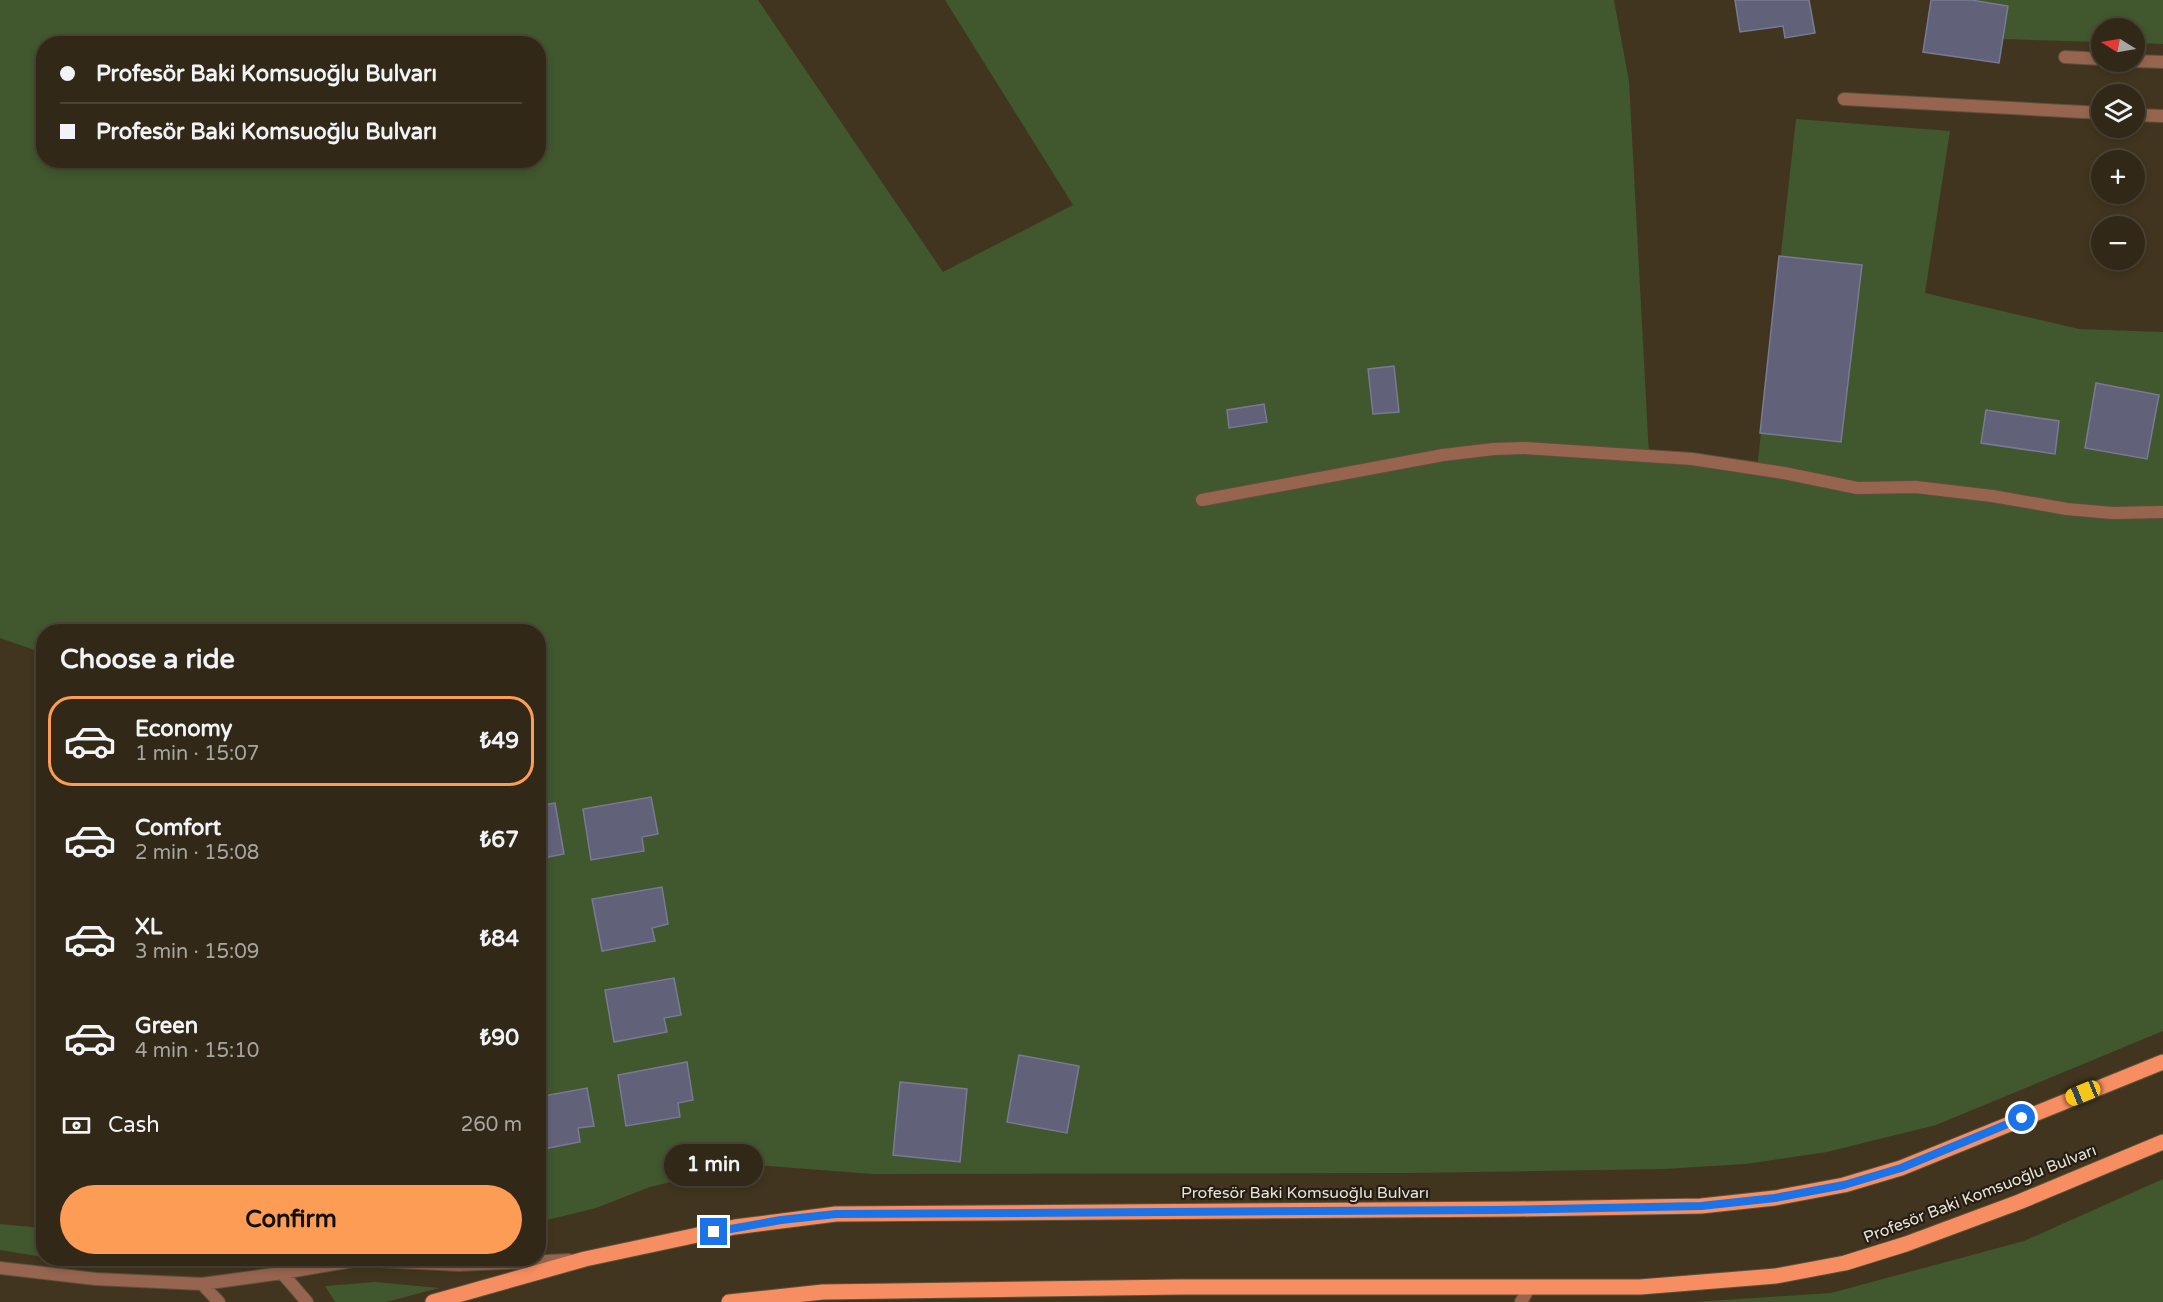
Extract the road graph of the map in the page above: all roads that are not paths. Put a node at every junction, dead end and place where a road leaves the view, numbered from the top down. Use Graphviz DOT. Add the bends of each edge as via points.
graph roads {
  1 [pos="2065,57"];
  2 [pos="2091,58"];
  3 [pos="2145,61"];
  4 [pos="2163,62"];
  5 [pos="1844,99"];
  6 [pos="2091,112"];
  7 [pos="2145,116"];
  8 [pos="2163,117"];
  9 [pos="1202,500"];
  10 [pos="2163,512"];
  11 [pos="2163,1062"];
  12 [pos="2163,1143"];
  13 [pos="585,1259"];
  14 [pos="546,1261"];
  15 [pos="323,1266"];
  16 [pos="0,1268"];
  17 [pos="282,1273"];
  18 [pos="202,1284"];
  19 [pos="1525,1295"];
  20 [pos="219,1302"];
  21 [pos="306,1302"];
  22 [pos="433,1302"];
  23 [pos="729,1302"];
  1 -- 2 [label="street"];
  3 -- 4 [label="street"];
  5 -- 6 [label="street"];
  7 -- 8 [label="street"];
  9 -- 10 [label="street" via="1443,455 1525,448 1692,459 1857,488 1916,487 2067,509"];
  11 -- 13 [label="main road, Profesör Baki Komsuoğlu Bulvarı" via="1901,1168 1844,1185 1775,1198 1701,1206 1541,1209 836,1214 735,1227"];
  12 -- 19 [label="main road, Profesör Baki Komsuoğlu Bulvarı" via="2019,1202 1845,1263 1776,1276"];
  13 -- 14 [label="street"];
  13 -- 22 [label="main road, Profesör Baki Komsuoğlu Bulvarı"];
  15 -- 17 [label="street"];
  16 -- 18 [label="street" via="96,1279"];
  17 -- 18 [label="street"];
  17 -- 21 [label="street"];
  18 -- 20 [label="street"];
  19 -- 23 [label="main road, Profesör Baki Komsuoğlu Bulvarı" via="1180,1287 823,1292"];
}
